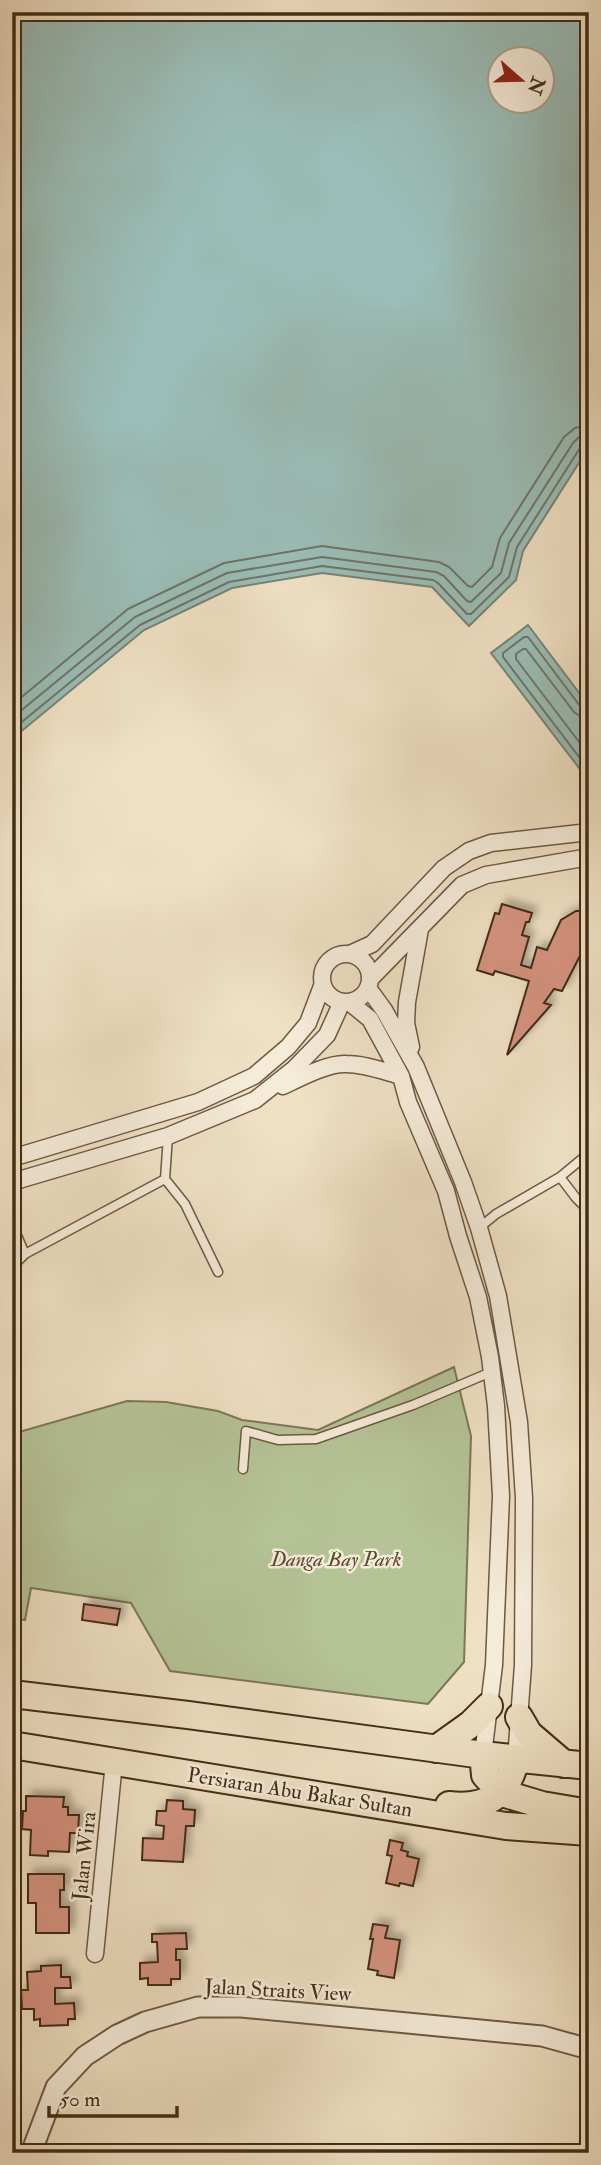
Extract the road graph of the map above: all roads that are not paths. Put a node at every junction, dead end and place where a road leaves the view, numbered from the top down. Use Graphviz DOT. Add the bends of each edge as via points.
graph roads {
  1 [pos="589,832"];
  2 [pos="589,857"];
  3 [pos="420,929"];
  4 [pos="350,954"];
  5 [pos="370,983"];
  6 [pos="322,986"];
  7 [pos="346,1002"];
  8 [pos="416,1067"];
  9 [pos="401,1076"];
  10 [pos="256,1100"];
  11 [pos="168,1136"];
  12 [pos="589,1153"];
  13 [pos="12,1158"];
  14 [pos="560,1177"];
  15 [pos="165,1179"];
  16 [pos="12,1182"];
  17 [pos="589,1211"];
  18 [pos="12,1224"];
  19 [pos="479,1228"];
  20 [pos="25,1254"];
  21 [pos="12,1267"];
  22 [pos="218,1272"];
  23 [pos="492,1372"];
  24 [pos="243,1469"];
  25 [pos="19,1694"];
  26 [pos="489,1706"];
  27 [pos="519,1717"];
  28 [pos="12,1745"];
  29 [pos="436,1749"];
  30 [pos="483,1755"];
  31 [pos="516,1759"];
  32 [pos="114,1762"];
  33 [pos="577,1765"];
  34 [pos="287,1790"];
  35 [pos="502,1793"];
  36 [pos="589,1813"];
  37 [pos="589,1832"];
  38 [pos="95,1954"];
  39 [pos="589,2049"];
  40 [pos="31,2153"];
  1 -- 4 [label="street" via="491,843 469,851 444,868 372,944"];
  2 -- 3 [label="street" via="486,875 462,885"];
  3 -- 5 [label="street"];
  3 -- 8 [label="street" via="406,1023"];
  4 -- 5 [label="street" via="366,964"];
  4 -- 6 [label="street" via="336,956 326,964"];
  5 -- 7 [label="street" via="360,998"];
  5 -- 8 [label="street"];
  6 -- 7 [label="street" via="330,996"];
  6 -- 13 [label="street" via="308,1023 254,1076 198,1102"];
  7 -- 9 [label="street" via="370,1019"];
  7 -- 10 [label="street" via="327,1035"];
  8 -- 19 [label="street"];
  9 -- 10 [label="street" via="343,1063 307,1074"];
  9 -- 23 [label="street" via="446,1191 478,1297"];
  10 -- 11 [label="street"];
  11 -- 15 [label="lane"];
  11 -- 16 [label="street"];
  12 -- 14 [label="lane"];
  14 -- 17 [label="lane"];
  14 -- 19 [label="lane"];
  15 -- 20 [label="lane"];
  15 -- 22 [label="lane" via="185,1204"];
  18 -- 20 [label="lane"];
  19 -- 27 [label="street" via="498,1296 520,1435 524,1512"];
  20 -- 21 [label="lane"];
  23 -- 24 [label="lane" via="316,1439 278,1440 246,1432"];
  23 -- 26 [label="street" via="501,1496"];
  25 -- 29 [label="highway"];
  26 -- 29 [label="highway"];
  26 -- 30 [label="street"];
  27 -- 31 [label="street"];
  27 -- 33 [label="highway" via="530,1734"];
  28 -- 32 [label="highway, Persiaran Abu Bakar Sultan"];
  29 -- 30 [label="highway"];
  30 -- 31 [label="highway"];
  30 -- 35 [label="highway" via="485,1775"];
  31 -- 33 [label="highway"];
  31 -- 35 [label="highway"];
  32 -- 34 [label="highway, Persiaran Abu Bakar Sultan"];
  32 -- 38 [label="street, Jalan Wira"];
  34 -- 35 [label="highway" via="456,1806 481,1804"];
  34 -- 37 [label="highway, Persiaran Abu Bakar Sultan" via="506,1826"];
  35 -- 36 [label="highway"];
  39 -- 40 [label="street, Jalan Straits View" via="542,2036 241,2007 198,2007 145,2022 85,2056 57,2087"];
}
